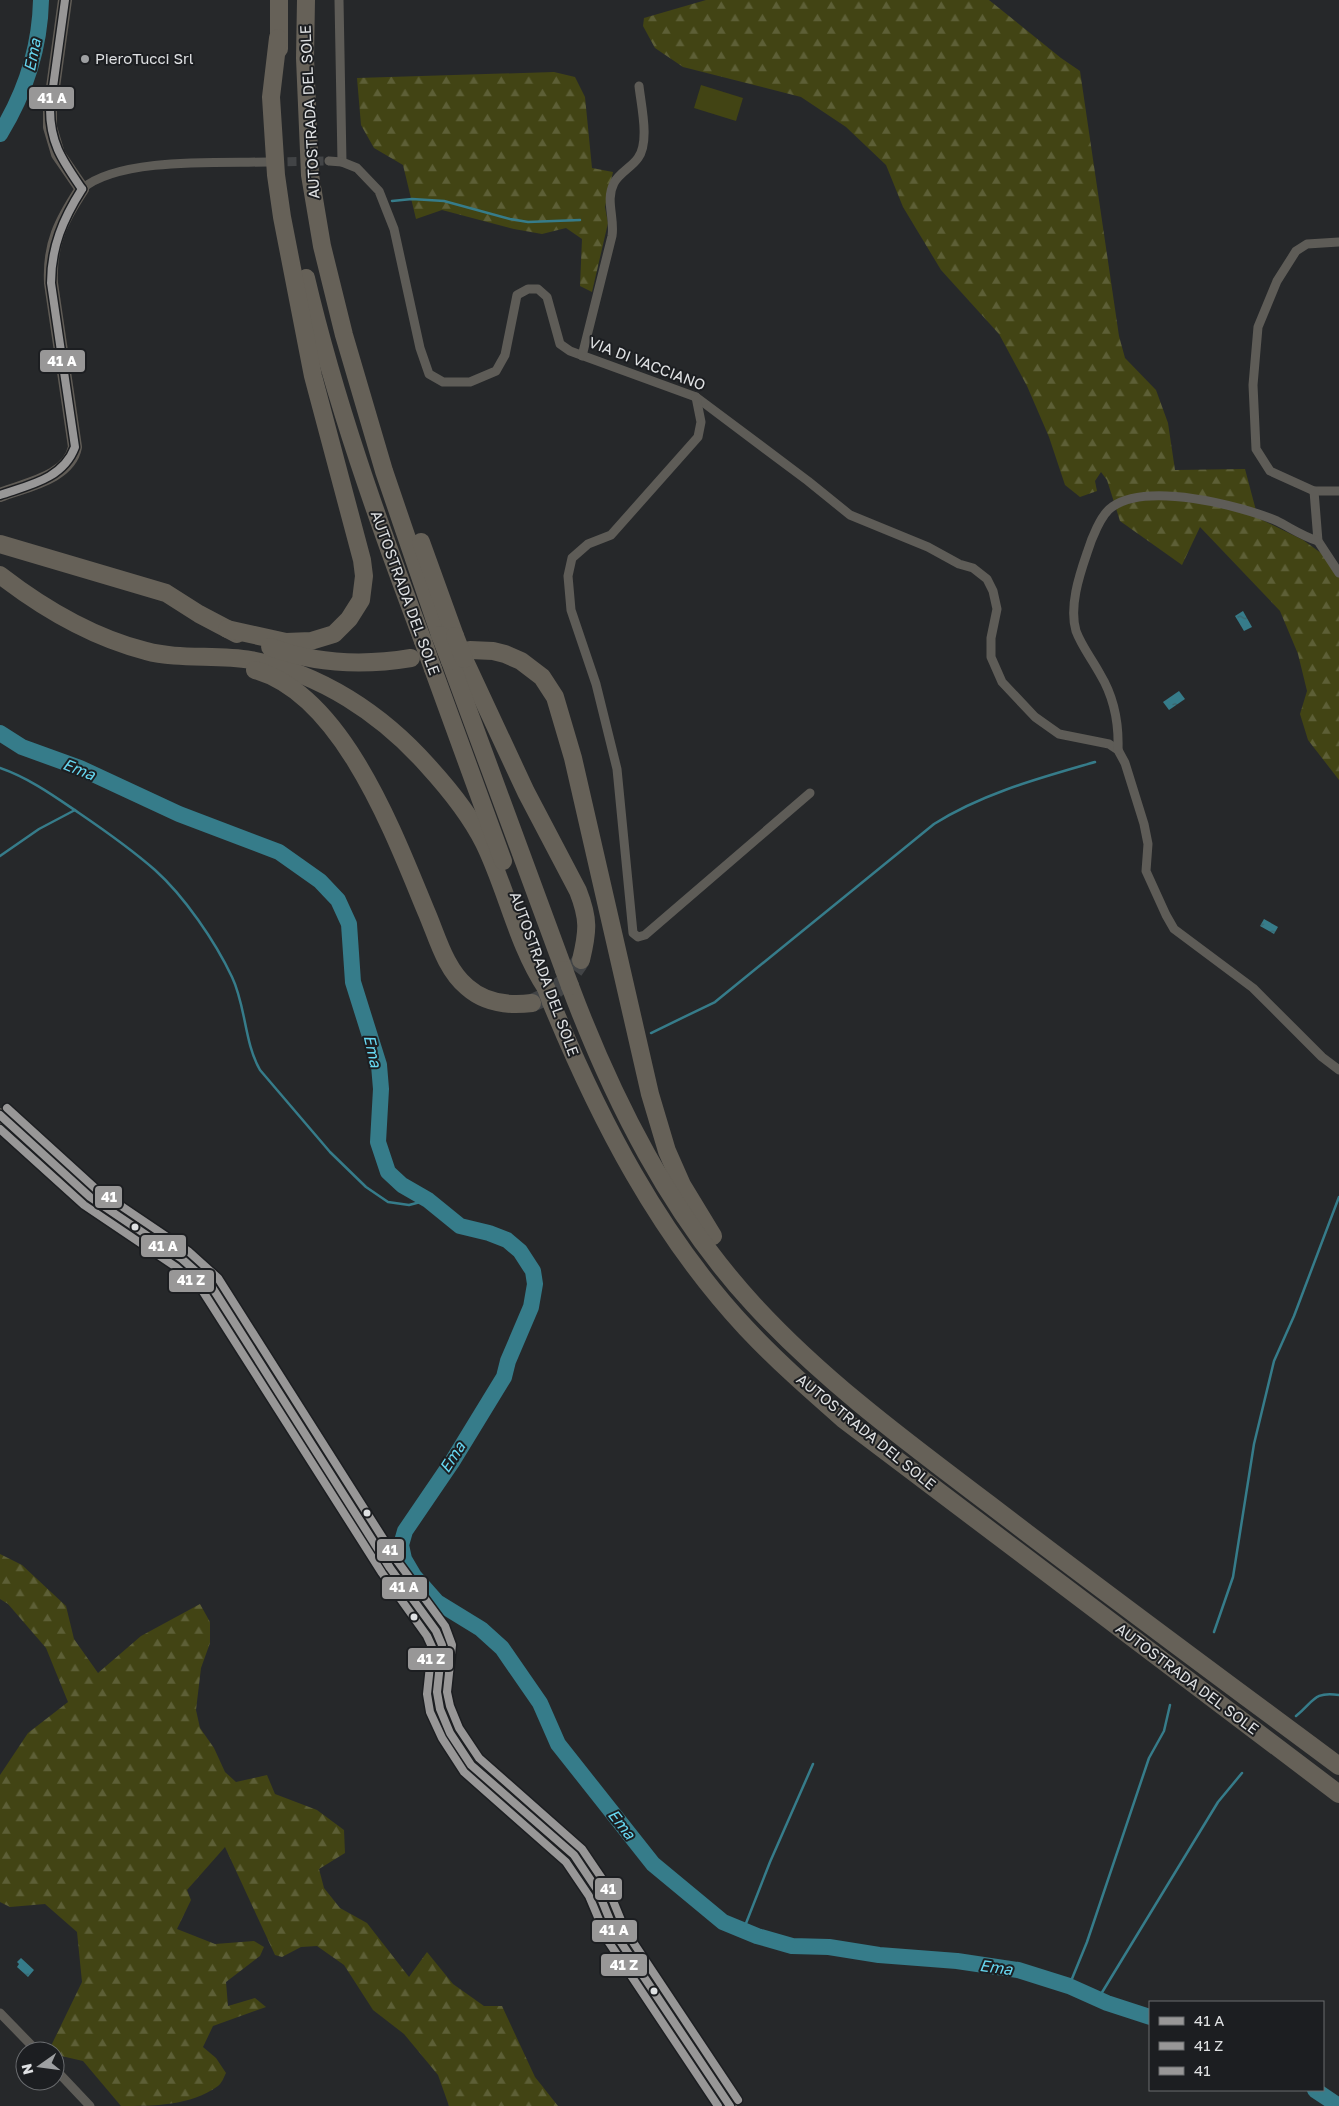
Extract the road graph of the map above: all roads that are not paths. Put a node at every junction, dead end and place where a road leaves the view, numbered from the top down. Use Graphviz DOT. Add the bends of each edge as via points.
graph roads {
  1 [pos="65,0"];
  2 [pos="279,0"];
  3 [pos="306,0"];
  4 [pos="339,0"];
  5 [pos="278,38"];
  6 [pos="639,86"];
  7 [pos="329,161"];
  8 [pos="269,162"];
  9 [pos="342,162"];
  10 [pos="82,189"];
  11 [pos="1339,242"];
  12 [pos="582,356"];
  13 [pos="696,397"];
  14 [pos="1314,491"];
  15 [pos="1339,491"];
  16 [pos="0,495"];
  17 [pos="1318,540"];
  18 [pos="0,544"];
  19 [pos="1339,572"];
  20 [pos="0,575"];
  21 [pos="228,629"];
  22 [pos="201,655"];
  23 [pos="461,656"];
  24 [pos="411,658"];
  25 [pos="1118,750"];
  26 [pos="810,793"];
  27 [pos="581,960"];
  28 [pos="548,995"];
  29 [pos="532,1004"];
  30 [pos="1339,1070"];
  31 [pos="0,1115"];
  32 [pos="790,1342"];
  33 [pos="1339,1766"];
  34 [pos="1339,1794"];
  35 [pos="0,2013"];
  36 [pos="27,2041"];
  37 [pos="65,2080"];
  38 [pos="90,2106"];
  39 [pos="730,2106"];
  1 -- 10 [label="street" via="50,127 58,154"];
  2 -- 5 [label="highway, AUTOSTRADA DEL SOLE"];
  3 -- 23 [label="highway, AUTOSTRADA DEL SOLE, bridge" via="310,175 322,246 384,471 448,635"];
  4 -- 9 [label="street"];
  5 -- 21 [label="highway" via="271,97 282,217 313,376 364,576 361,600 334,634 311,641 286,642"];
  5 -- 28 [label="highway, AUTOSTRADA DEL SOLE, bridge" via="287,181 311,300 338,396 374,509 495,836"];
  6 -- 12 [label="street" via="644,145 640,157 614,182 610,201 614,223 612,236"];
  7 -- 9 [label="street, VIA DI VACCIANO"];
  8 -- 10 [label="street" via="128,169 88,183"];
  9 -- 12 [label="street, VIA DI VACCIANO" via="357,168 370,180 386,206 429,374 443,382 470,382 496,371 506,355 517,295 528,289 538,289 547,297 560,344"];
  10 -- 16 [label="street" via="54,240 50,267 75,447 73,455 68,464 57,472"];
  11 -- 14 [label="street" via="1307,244 1296,251 1277,281 1258,327 1253,385 1256,449 1270,471"];
  12 -- 13 [label="street, VIA DI VACCIANO"];
  13 -- 25 [label="street, VIA DI VACCIANO" via="850,515 973,568 986,579 993,591 997,608 990,657 1002,682 1035,717 1059,734 1109,744"];
  13 -- 26 [label="street" via="701,422 698,437 611,535 588,544 572,558 568,576 571,610 596,684 618,769 634,933 638,937 645,935"];
  14 -- 15 [label="street"];
  14 -- 17 [label="street"];
  17 -- 19 [label="street"];
  17 -- 25 [label="street" via="1302,536 1252,512 1172,495 1131,498 1111,507 1094,534 1080,575 1075,605 1076,630 1115,708"];
  18 -- 21 [label="highway" via="166,593"];
  20 -- 22 [label="highway" via="64,619 106,638 146,652"];
  21 -- 24 [label="highway" via="284,652 322,661 357,663"];
  22 -- 28 [label="highway" via="250,660 302,674 357,704 390,728 453,795 483,841 533,968"];
  22 -- 29 [label="highway" via="258,671 288,684 313,706 342,742 370,786 451,969 467,988 485,998 502,1004"];
  23 -- 27 [label="highway" via="584,906 588,928"];
  23 -- 32 [label="highway, AUTOSTRADA DEL SOLE" via="567,978 587,1031 623,1108 654,1168 697,1234 752,1304"];
  23 -- 32 [label="highway" via="493,651 521,662 542,677 555,697 573,758 650,1094 667,1151 700,1216"];
  25 -- 30 [label="street" via="1144,824 1148,844 1146,870 1174,929 1253,988"];
  28 -- 34 [label="highway, AUTOSTRADA DEL SOLE" via="581,1072 636,1178 680,1247 746,1328 843,1419"];
  31 -- 39 [label="street" via="91,1197 181,1258 210,1284 390,1568 436,1631 442,1645 436,1692 450,1733 471,1765 574,1855 598,1891 616,1935"];
  32 -- 33 [label="highway, AUTOSTRADA DEL SOLE" via="817,1369 949,1474"];
  35 -- 36 [label="street"];
  37 -- 38 [label="street"];
}
